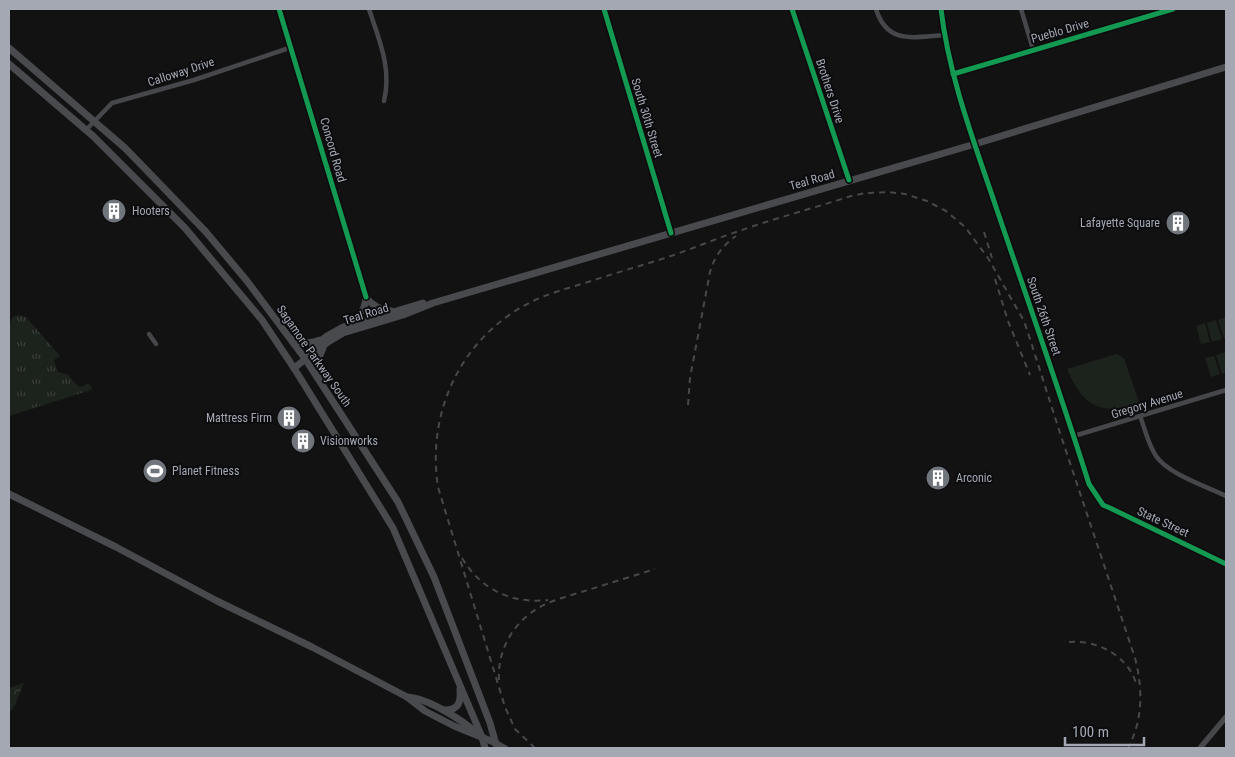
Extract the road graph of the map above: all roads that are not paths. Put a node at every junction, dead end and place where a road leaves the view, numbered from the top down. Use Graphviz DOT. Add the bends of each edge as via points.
graph roads {
  1 [pos="279,9"];
  2 [pos="369,9"];
  3 [pos="604,9"];
  4 [pos="792,9"];
  5 [pos="876,9"];
  6 [pos="941,9"];
  7 [pos="1021,9"];
  8 [pos="1173,9"];
  9 [pos="944,35"];
  10 [pos="9,48"];
  11 [pos="292,48"];
  12 [pos="1033,49"];
  13 [pos="9,64"];
  14 [pos="1226,67"];
  15 [pos="953,74"];
  16 [pos="384,101"];
  17 [pos="94,120"];
  18 [pos="86,130"];
  19 [pos="975,144"];
  20 [pos="850,180"];
  21 [pos="671,233"];
  22 [pos="366,297"];
  23 [pos="433,303"];
  24 [pos="393,311"];
  25 [pos="349,324"];
  26 [pos="149,334"];
  27 [pos="288,336"];
  28 [pos="327,339"];
  29 [pos="156,344"];
  30 [pos="306,360"];
  31 [pos="294,368"];
  32 [pos="1226,390"];
  33 [pos="327,392"];
  34 [pos="1140,416"];
  35 [pos="1074,436"];
  36 [pos="9,494"];
  37 [pos="1096,494"];
  38 [pos="1226,496"];
  39 [pos="1226,564"];
  40 [pos="459,684"];
  41 [pos="407,697"];
  42 [pos="442,710"];
  43 [pos="1226,717"];
  44 [pos="482,737"];
  45 [pos="497,746"];
  46 [pos="484,748"];
  47 [pos="506,748"];
  48 [pos="1200,748"];
  1 -- 11 [label="street, Concord Road"];
  2 -- 16 [label="street" via="387,65"];
  3 -- 21 [label="street, South 30th Street"];
  4 -- 20 [label="street, Brothers Drive"];
  5 -- 9 [label="street" via="886,27 895,35 905,38"];
  6 -- 9 [label="street, South 26th Street"];
  7 -- 12 [label="street"];
  8 -- 12 [label="street, Pueblo Drive"];
  9 -- 15 [label="street, South 26th Street"];
  10 -- 17 [label="main road, Sagamore Parkway South"];
  11 -- 17 [label="street, Calloway Drive" via="112,103"];
  11 -- 22 [label="street, Concord Road"];
  12 -- 15 [label="street, Pueblo Drive"];
  13 -- 18 [label="main road, Sagamore Parkway South"];
  14 -- 19 [label="main road, Teal Road"];
  15 -- 19 [label="street, South 26th Street"];
  17 -- 18 [label="street, Calloway Drive"];
  17 -- 27 [label="main road, Sagamore Parkway South" via="206,232"];
  18 -- 31 [label="main road, Sagamore Parkway South" via="185,228 262,320"];
  19 -- 20 [label="main road, Teal Road"];
  19 -- 35 [label="street, South 26th Street"];
  20 -- 21 [label="main road, Teal Road"];
  21 -- 23 [label="main road, Teal Road"];
  22 -- 24 [label="main road" via="377,308"];
  22 -- 25 [label="main road" via="361,314"];
  23 -- 24 [label="main road, Teal Road"];
  23 -- 28 [label="main road, Teal Road"];
  24 -- 25 [label="main road, Teal Road"];
  25 -- 28 [label="main road, Teal Road"];
  26 -- 29 [label="street"];
  27 -- 28 [label="main road" via="307,344"];
  27 -- 30 [label="main road, Sagamore Parkway South"];
  28 -- 30 [label="main road, Teal Road"];
  28 -- 33 [label="main road" via="317,362"];
  30 -- 31 [label="main road, Teal Road"];
  30 -- 33 [label="main road, Sagamore Parkway South"];
  31 -- 40 [label="main road, Sagamore Parkway South" via="393,528"];
  32 -- 34 [label="street, Gregory Avenue"];
  33 -- 45 [label="main road, Sagamore Parkway South" via="402,510 434,577"];
  34 -- 35 [label="street, Gregory Avenue"];
  34 -- 38 [label="street" via="1151,448 1164,464"];
  35 -- 37 [label="street, South 26th Street" via="1089,484"];
  36 -- 41 [label="main road"];
  37 -- 39 [label="street, State Street" via="1104,505"];
  40 -- 42 [label="main road" via="458,706"];
  40 -- 44 [label="main road, Sagamore Parkway South"];
  41 -- 42 [label="main road"];
  41 -- 44 [label="main road" via="425,711"];
  42 -- 44 [label="main road" via="465,722"];
  43 -- 48 [label="street"];
  44 -- 45 [label="main road"];
  44 -- 46 [label="main road, Sagamore Parkway South"];
  45 -- 47 [label="main road"];
}
